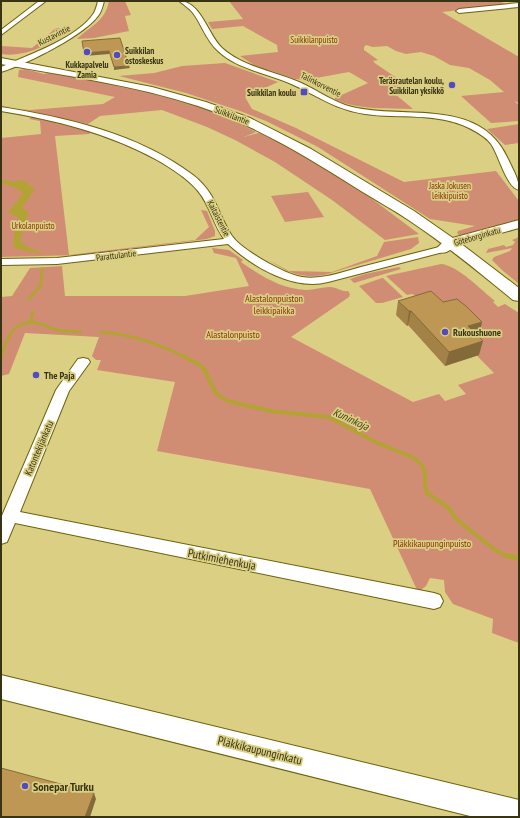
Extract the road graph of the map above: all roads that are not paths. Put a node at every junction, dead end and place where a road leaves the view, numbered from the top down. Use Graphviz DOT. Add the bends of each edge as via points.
graph roads {
  1 [pos="43,1"];
  2 [pos="101,1"];
  3 [pos="182,1"];
  4 [pos="519,5"];
  5 [pos="459,11"];
  6 [pos="1,33"];
  7 [pos="1,58"];
  8 [pos="1,61"];
  9 [pos="17,63"];
  10 [pos="1,70"];
  11 [pos="1,109"];
  12 [pos="519,187"];
  13 [pos="519,224"];
  14 [pos="519,234"];
  15 [pos="231,240"];
  16 [pos="451,248"];
  17 [pos="1,262"];
  18 [pos="519,296"];
  19 [pos="519,306"];
  20 [pos="83,362"];
  21 [pos="10,516"];
  22 [pos="1,537"];
  23 [pos="434,601"];
  24 [pos="1,687"];
  25 [pos="519,814"];
  1 -- 6 [label="street"];
  2 -- 9 [label="street, Kustavintie" via="98,13 82,29"];
  3 -- 12 [label="street, Talinkorventie" via="193,7 211,38 228,56 250,67 300,85 336,104 362,110 436,115 478,129 497,145 510,177"];
  4 -- 5 [label="street"];
  7 -- 9 [label="main road, Suikkilantie"];
  8 -- 9 [label="main road, Suikkilantie"];
  9 -- 10 [label="street, Kustavintie"];
  9 -- 16 [label="main road, Suikkilantie" via="163,92 233,115 299,146 393,203"];
  11 -- 15 [label="street, Kaitaistentie" via="94,129 159,158 190,178 203,190"];
  13 -- 16 [label="street, Göteborginkatu"];
  14 -- 16 [label="street, Göteborginkatu" via="501,240"];
  15 -- 16 [label="street, Kaitaistentie" via="276,272 306,282 342,276"];
  15 -- 17 [label="street, Parattulantie" via="57,261"];
  16 -- 18 [label="main road, Suikkilantie"];
  16 -- 19 [label="main road, Suikkilantie"];
  20 -- 21 [label="street, Katontekijänkatu" via="63,390"];
  21 -- 22 [label="street, Katontekijänkatu"];
  21 -- 23 [label="street, Putkimiehenkuja"];
  24 -- 25 [label="street, Pläkkikaupunginkatu"];
}
